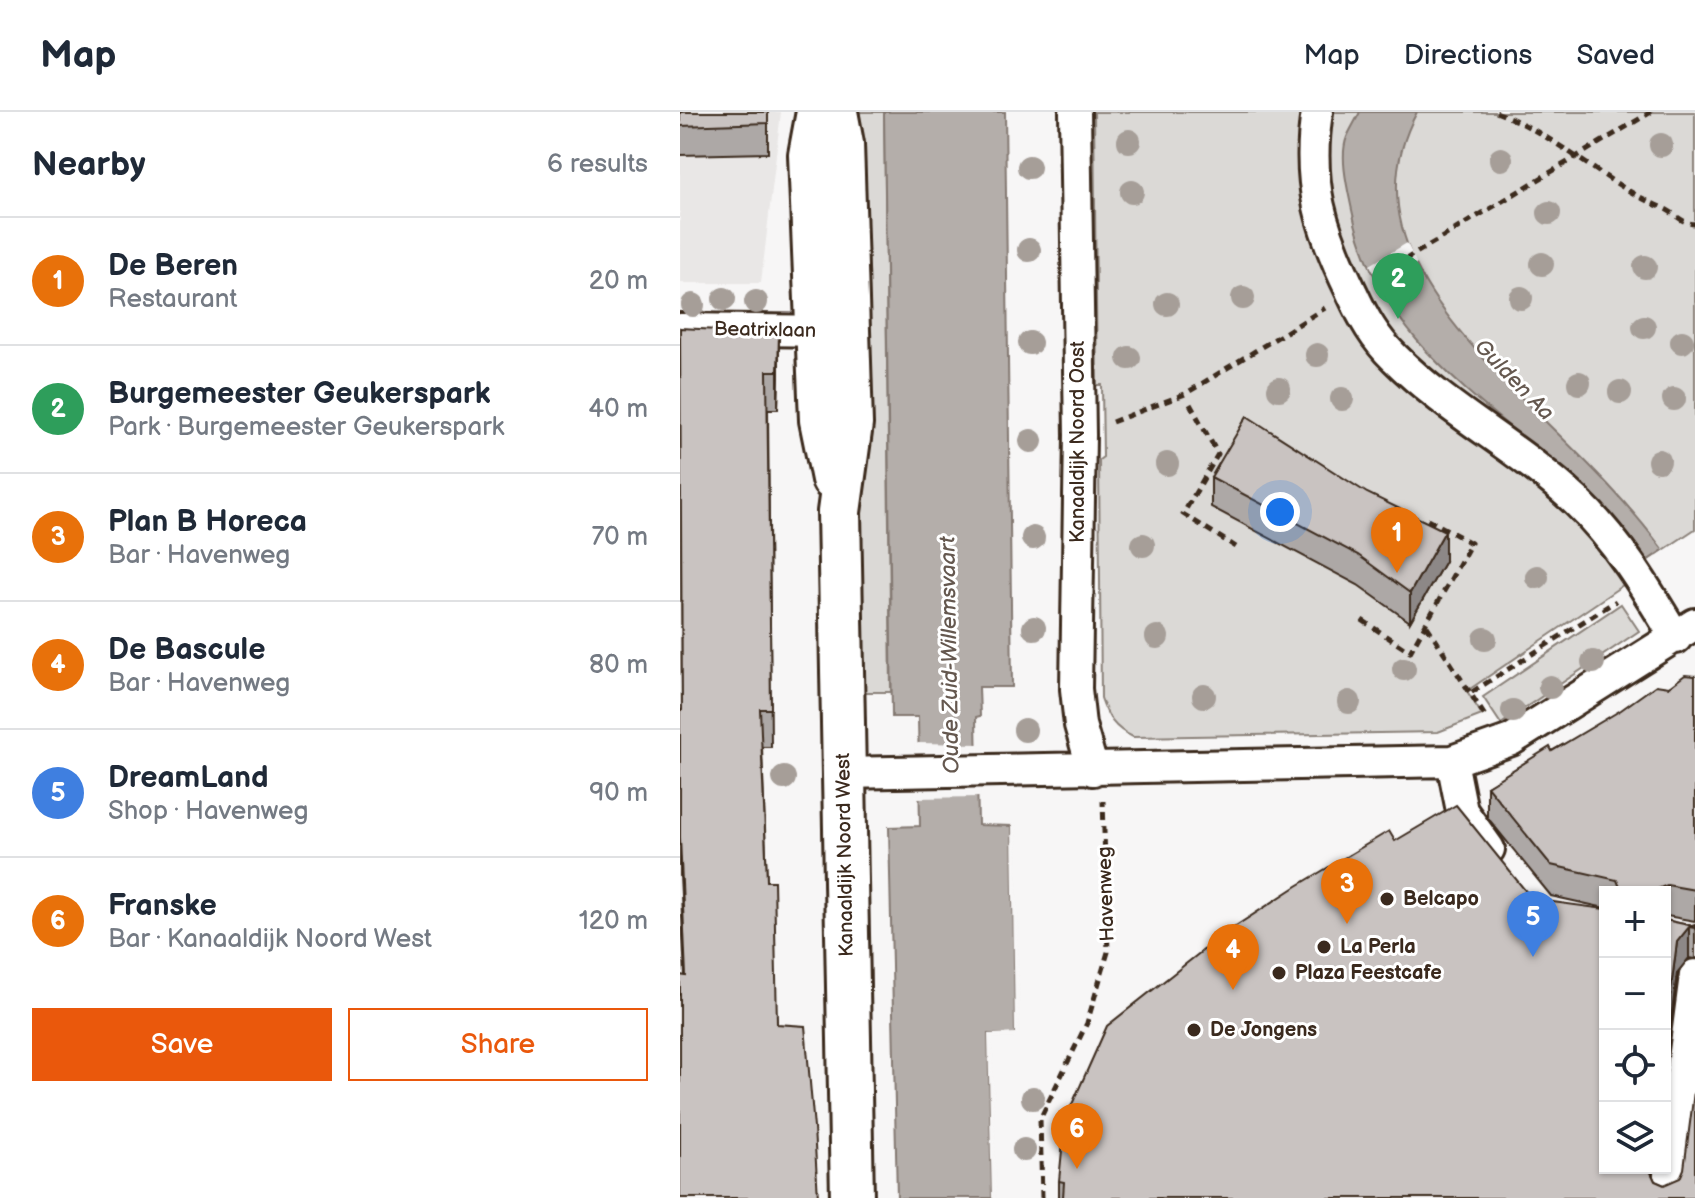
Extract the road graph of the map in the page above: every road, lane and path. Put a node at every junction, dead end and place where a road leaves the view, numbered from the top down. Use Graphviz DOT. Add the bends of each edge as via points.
graph roads {
  1 [pos="818,112"];
  2 [pos="836,112"];
  3 [pos="1075,112"];
  4 [pos="1317,112"];
  5 [pos="1496,112"];
  6 [pos="1651,112"];
  7 [pos="1578,157"];
  8 [pos="1695,224"];
  9 [pos="1362,285"];
  10 [pos="680,329"];
  11 [pos="833,331"];
  12 [pos="1190,404"];
  13 [pos="1080,435"];
  14 [pos="1424,517"];
  15 [pos="1236,547"];
  16 [pos="1644,583"];
  17 [pos="1362,620"];
  18 [pos="1427,626"];
  19 [pos="1685,631"];
  20 [pos="1472,692"];
  21 [pos="1500,744"];
  22 [pos="1452,761"];
  23 [pos="1093,770"];
  24 [pos="843,773"];
  25 [pos="1511,876"];
  26 [pos="1695,975"];
  27 [pos="852,1198"];
  28 [pos="1042,1198"];
  29 [pos="1666,1198"];
  1 -- 11 [label="street, Kanaaldijk Noord West" via="810,155"];
  2 -- 11 [label="street, Kanaaldijk Noord West" via="842,144"];
  3 -- 13 [label="street, Kanaaldijk Noord Oost"];
  4 -- 9 [label="street" via="1312,162 1322,227"];
  5 -- 7 [label="path"];
  6 -- 7 [label="path"];
  7 -- 8 [label="path" via="1604,178"];
  7 -- 9 [label="path"];
  9 -- 13 [label="path" via="1185,394"];
  9 -- 16 [label="street" via="1371,329 1397,360 1575,501"];
  10 -- 11 [label="street, Beatrixlaan"];
  11 -- 24 [label="street, Kanaaldijk Noord West" via="821,420 839,512"];
  12 -- 15 [label="path" via="1218,454 1183,514"];
  13 -- 23 [label="street, Kanaaldijk Noord Oost" via="1076,689"];
  14 -- 18 [label="path" via="1471,543"];
  16 -- 19 [label="street"];
  16 -- 20 [label="path"];
  17 -- 18 [label="path" via="1410,652"];
  18 -- 20 [label="path"];
  19 -- 21 [label="street"];
  20 -- 21 [label="path"];
  21 -- 22 [label="street"];
  22 -- 23 [label="street"];
  22 -- 25 [label="street" via="1462,811"];
  23 -- 24 [label="street"];
  23 -- 28 [label="path, Havenweg" via="1103,803 1108,952 1087,1023 1040,1119"];
  24 -- 27 [label="street, Kanaaldijk Noord West"];
  26 -- 29 [label="street"];
}
